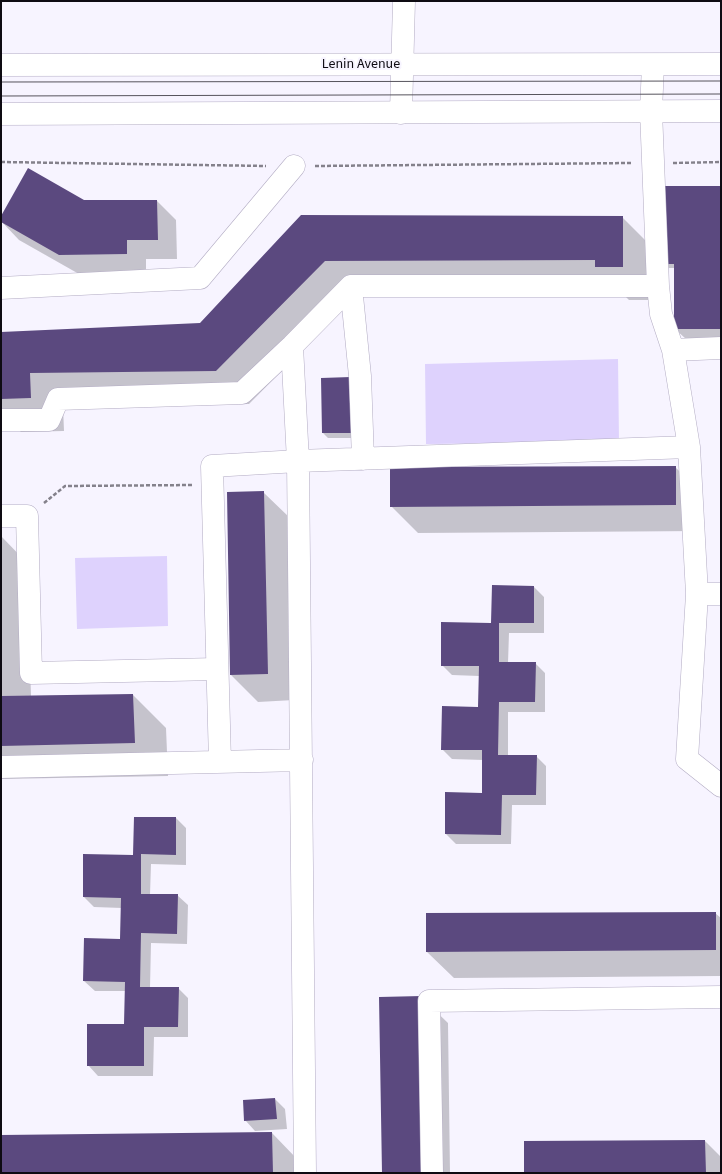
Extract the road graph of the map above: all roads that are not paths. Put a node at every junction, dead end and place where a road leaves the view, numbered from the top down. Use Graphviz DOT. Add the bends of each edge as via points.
graph roads {
  1 [pos="404,1"];
  2 [pos="721,64"];
  3 [pos="1,65"];
  4 [pos="403,65"];
  5 [pos="653,65"];
  6 [pos="651,111"];
  7 [pos="721,111"];
  8 [pos="401,113"];
  9 [pos="1,114"];
  10 [pos="294,166"];
  11 [pos="350,286"];
  12 [pos="658,286"];
  13 [pos="1,288"];
  14 [pos="292,346"];
  15 [pos="721,348"];
  16 [pos="673,350"];
  17 [pos="1,420"];
  18 [pos="689,447"];
  19 [pos="363,459"];
  20 [pos="298,461"];
  21 [pos="1,516"];
  22 [pos="697,594"];
  23 [pos="721,594"];
  24 [pos="217,669"];
  25 [pos="302,760"];
  26 [pos="220,762"];
  27 [pos="1,767"];
  28 [pos="721,786"];
  29 [pos="721,997"];
  30 [pos="305,1173"];
  31 [pos="432,1173"];
  1 -- 4 [label="main road"];
  2 -- 5 [label="main road, Lenin Avenue"];
  3 -- 4 [label="main road, Lenin Avenue"];
  4 -- 5 [label="main road, Lenin Avenue"];
  4 -- 8 [label="main road"];
  5 -- 6 [label="main road"];
  6 -- 7 [label="main road"];
  6 -- 8 [label="main road"];
  6 -- 12 [label="main road"];
  8 -- 9 [label="main road"];
  10 -- 13 [label="main road" via="200,278"];
  11 -- 12 [label="main road"];
  11 -- 14 [label="main road"];
  11 -- 19 [label="main road" via="360,376"];
  12 -- 16 [label="main road" via="661,314"];
  14 -- 17 [label="main road" via="242,393 58,399 49,420"];
  14 -- 20 [label="main road"];
  15 -- 16 [label="main road"];
  16 -- 18 [label="main road"];
  18 -- 19 [label="main road"];
  18 -- 22 [label="main road"];
  19 -- 20 [label="main road"];
  20 -- 24 [label="main road" via="212,466"];
  20 -- 25 [label="main road"];
  21 -- 24 [label="main road" via="27,516 31,673"];
  22 -- 23 [label="main road"];
  22 -- 28 [label="main road" via="688,759"];
  24 -- 26 [label="main road"];
  25 -- 26 [label="main road"];
  25 -- 30 [label="main road"];
  26 -- 27 [label="main road"];
  29 -- 31 [label="main road" via="429,1001"];
}
